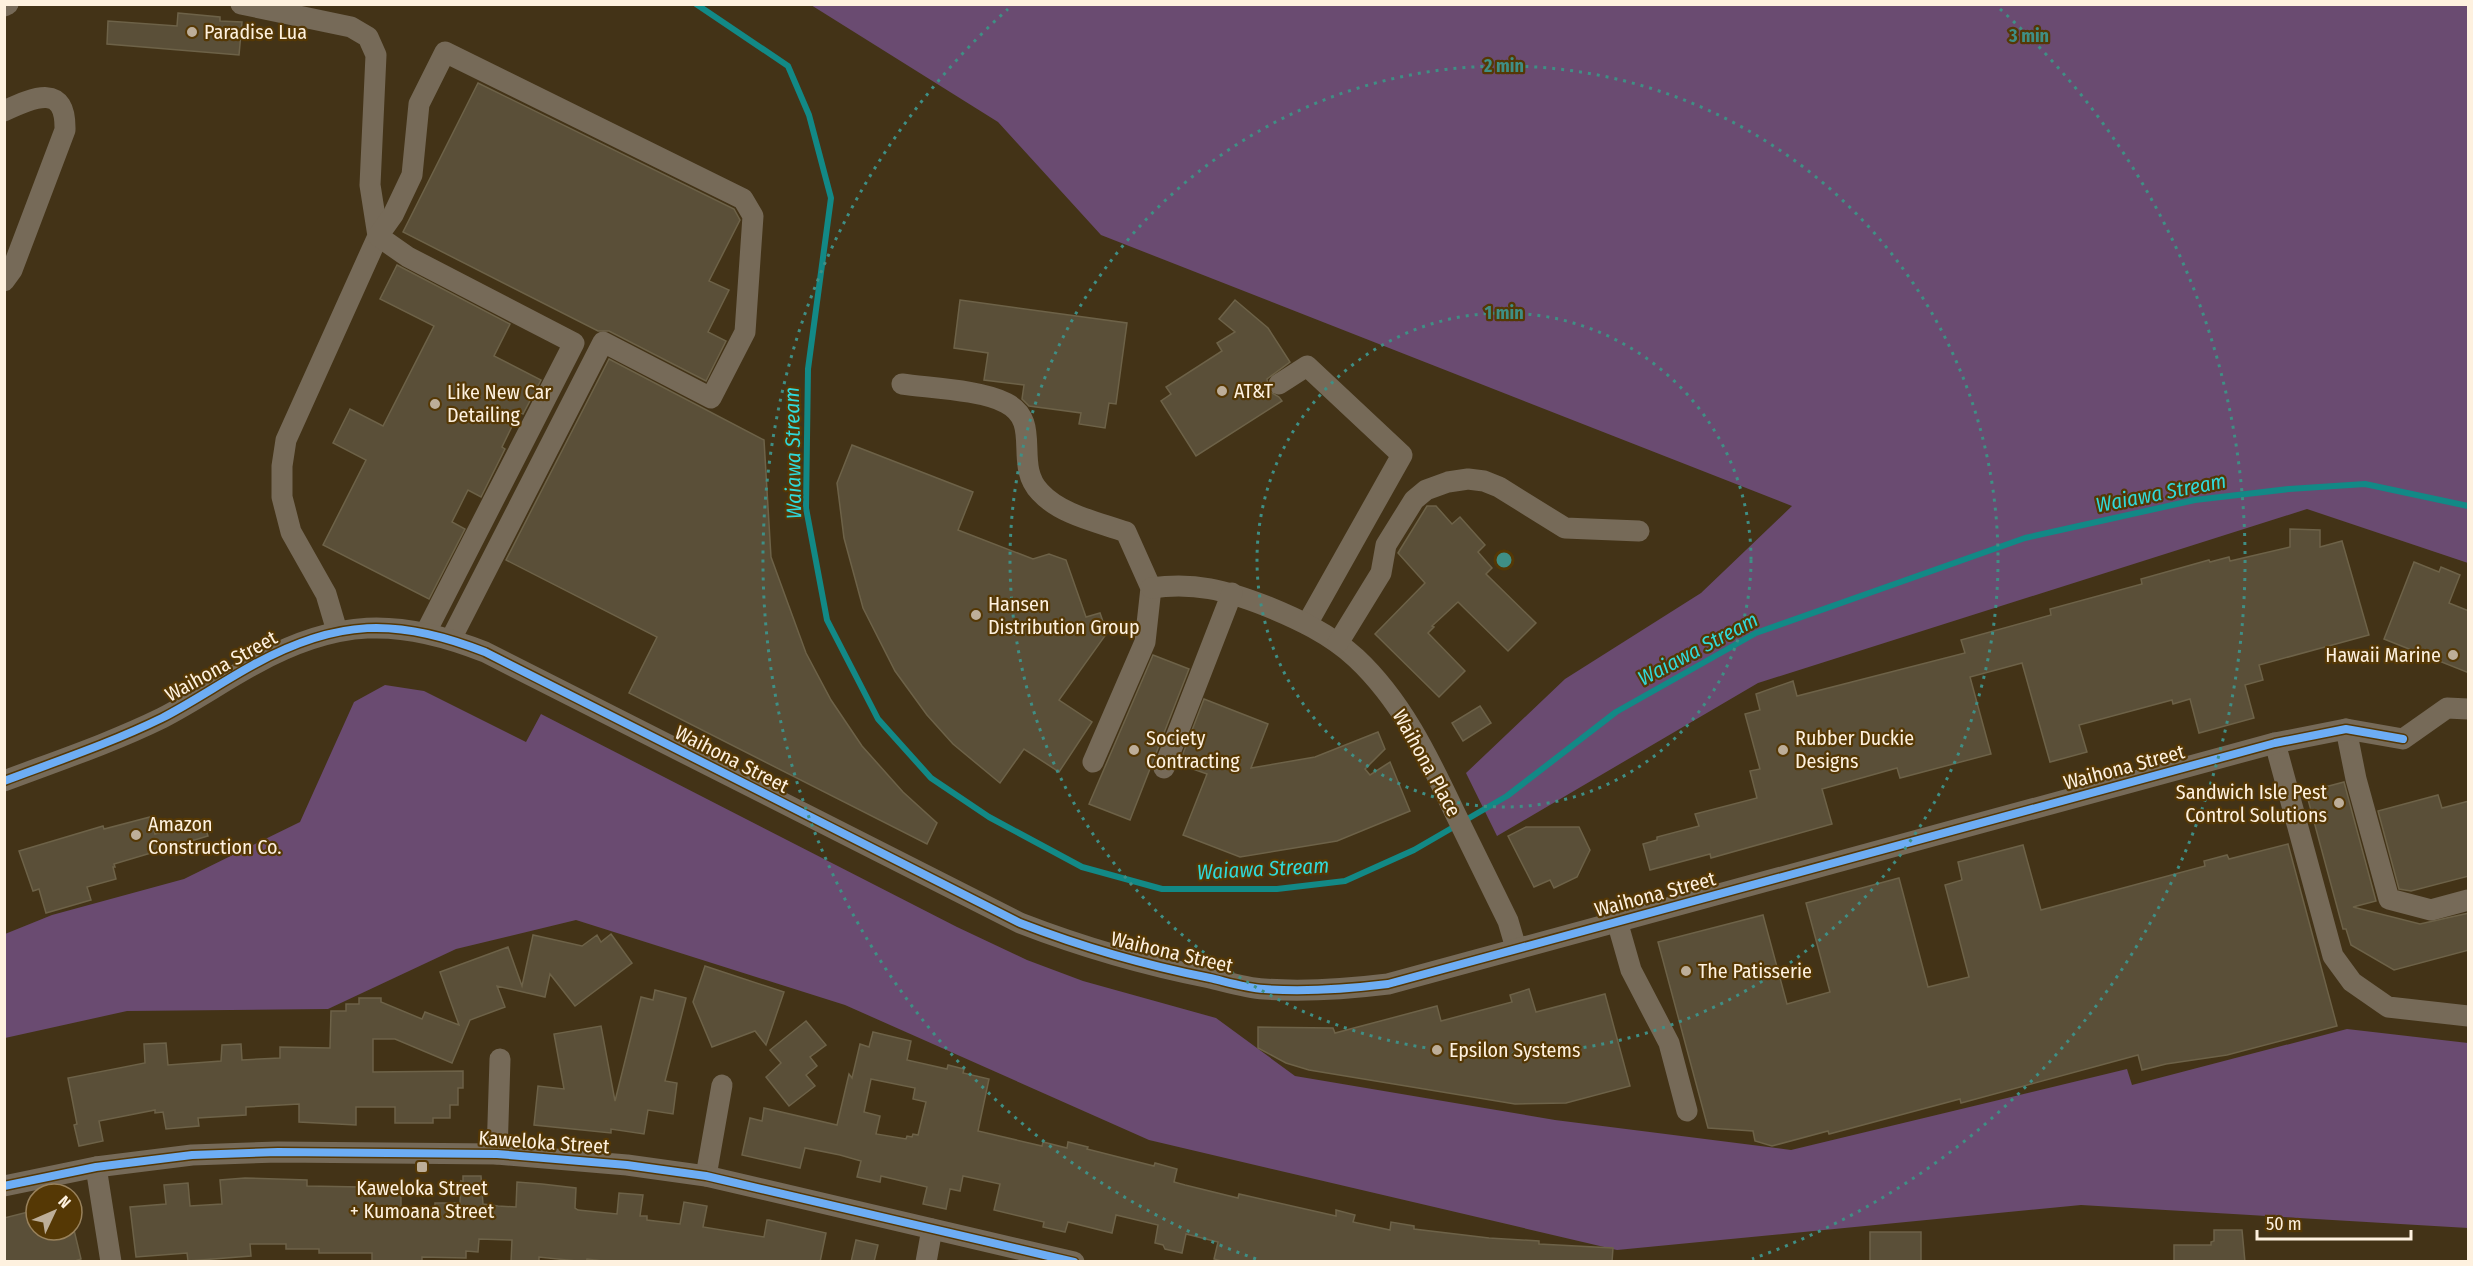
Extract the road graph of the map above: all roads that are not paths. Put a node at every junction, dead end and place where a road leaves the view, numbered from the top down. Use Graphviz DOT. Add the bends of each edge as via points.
graph roads {
  1 [pos="241,4"];
  2 [pos="4,111"];
  3 [pos="378,236"];
  4 [pos="4,281"];
  5 [pos="902,384"];
  6 [pos="1279,384"];
  7 [pos="1639,531"];
  8 [pos="1151,588"];
  9 [pos="1232,593"];
  10 [pos="1306,624"];
  11 [pos="337,631"];
  12 [pos="426,632"];
  13 [pos="451,639"];
  14 [pos="1338,643"];
  15 [pos="2469,709"];
  16 [pos="2346,729"];
  17 [pos="2275,743"];
  18 [pos="1093,762"];
  19 [pos="1164,768"];
  20 [pos="4,781"];
  21 [pos="2469,900"];
  22 [pos="1617,921"];
  23 [pos="1516,948"];
  24 [pos="2469,1016"];
  25 [pos="501,1059"];
  26 [pos="722,1086"];
  27 [pos="1687,1111"];
  28 [pos="497,1154"];
  29 [pos="96,1167"];
  30 [pos="706,1176"];
  31 [pos="4,1186"];
  32 [pos="932,1229"];
  33 [pos="111,1262"];
  34 [pos="926,1262"];
  35 [pos="1074,1262"];
  1 -- 3 [label="street" via="351,27 368,37 376,55 370,185"];
  2 -- 4 [label="street" via="45,97 58,101 66,112 65,130 12,270"];
  3 -- 11 [label="street" via="286,440 282,466 282,497 291,532 326,594"];
  3 -- 12 [label="street" via="408,258 574,343"];
  3 -- 13 [label="street" via="412,175 419,104 445,52 743,199 753,216 745,332 711,398 603,342"];
  5 -- 8 [label="street" via="991,397 1007,403 1028,430 1028,474 1038,490 1066,510 1126,532"];
  6 -- 10 [label="street" via="1307,366 1402,455"];
  7 -- 14 [label="street" via="1565,528 1491,484 1468,479 1426,490 1414,500 1386,545 1381,573"];
  8 -- 9 [label="street, Waihona Place" via="1180,584"];
  8 -- 18 [label="street" via="1145,642"];
  9 -- 10 [label="street, Waihona Place"];
  9 -- 19 [label="street"];
  10 -- 14 [label="street, Waihona Place"];
  11 -- 12 [label="street, Waihona Street" via="379,627"];
  11 -- 20 [label="street, Waihona Street" via="280,651 130,733"];
  12 -- 13 [label="street, Waihona Street"];
  13 -- 23 [label="street, Waihona Street" via="485,652 1020,923 1092,950 1262,989 1317,990 1388,984"];
  14 -- 23 [label="street, Waihona Place" via="1357,659 1407,720 1508,921"];
  15 -- 16 [label="street, Waihona Street" via="2446,708 2403,739"];
  16 -- 17 [label="street, Waihona Street"];
  16 -- 21 [label="street" via="2389,899 2431,910"];
  17 -- 22 [label="street, Waihona Street"];
  17 -- 24 [label="street" via="2333,956 2352,982 2388,1006"];
  22 -- 23 [label="street, Waihona Street"];
  22 -- 27 [label="street" via="1630,970 1669,1043"];
  25 -- 28 [label="street, Kaweloka Street"];
  26 -- 30 [label="street"];
  28 -- 29 [label="street, Kaweloka Street" via="278,1152 192,1155"];
  28 -- 30 [label="street, Kaweloka Street"];
  29 -- 31 [label="street, Kaweloka Street"];
  29 -- 33 [label="street"];
  30 -- 32 [label="street, Kaweloka Street"];
  32 -- 34 [label="street"];
  32 -- 35 [label="street, Kaweloka Street"];
}
